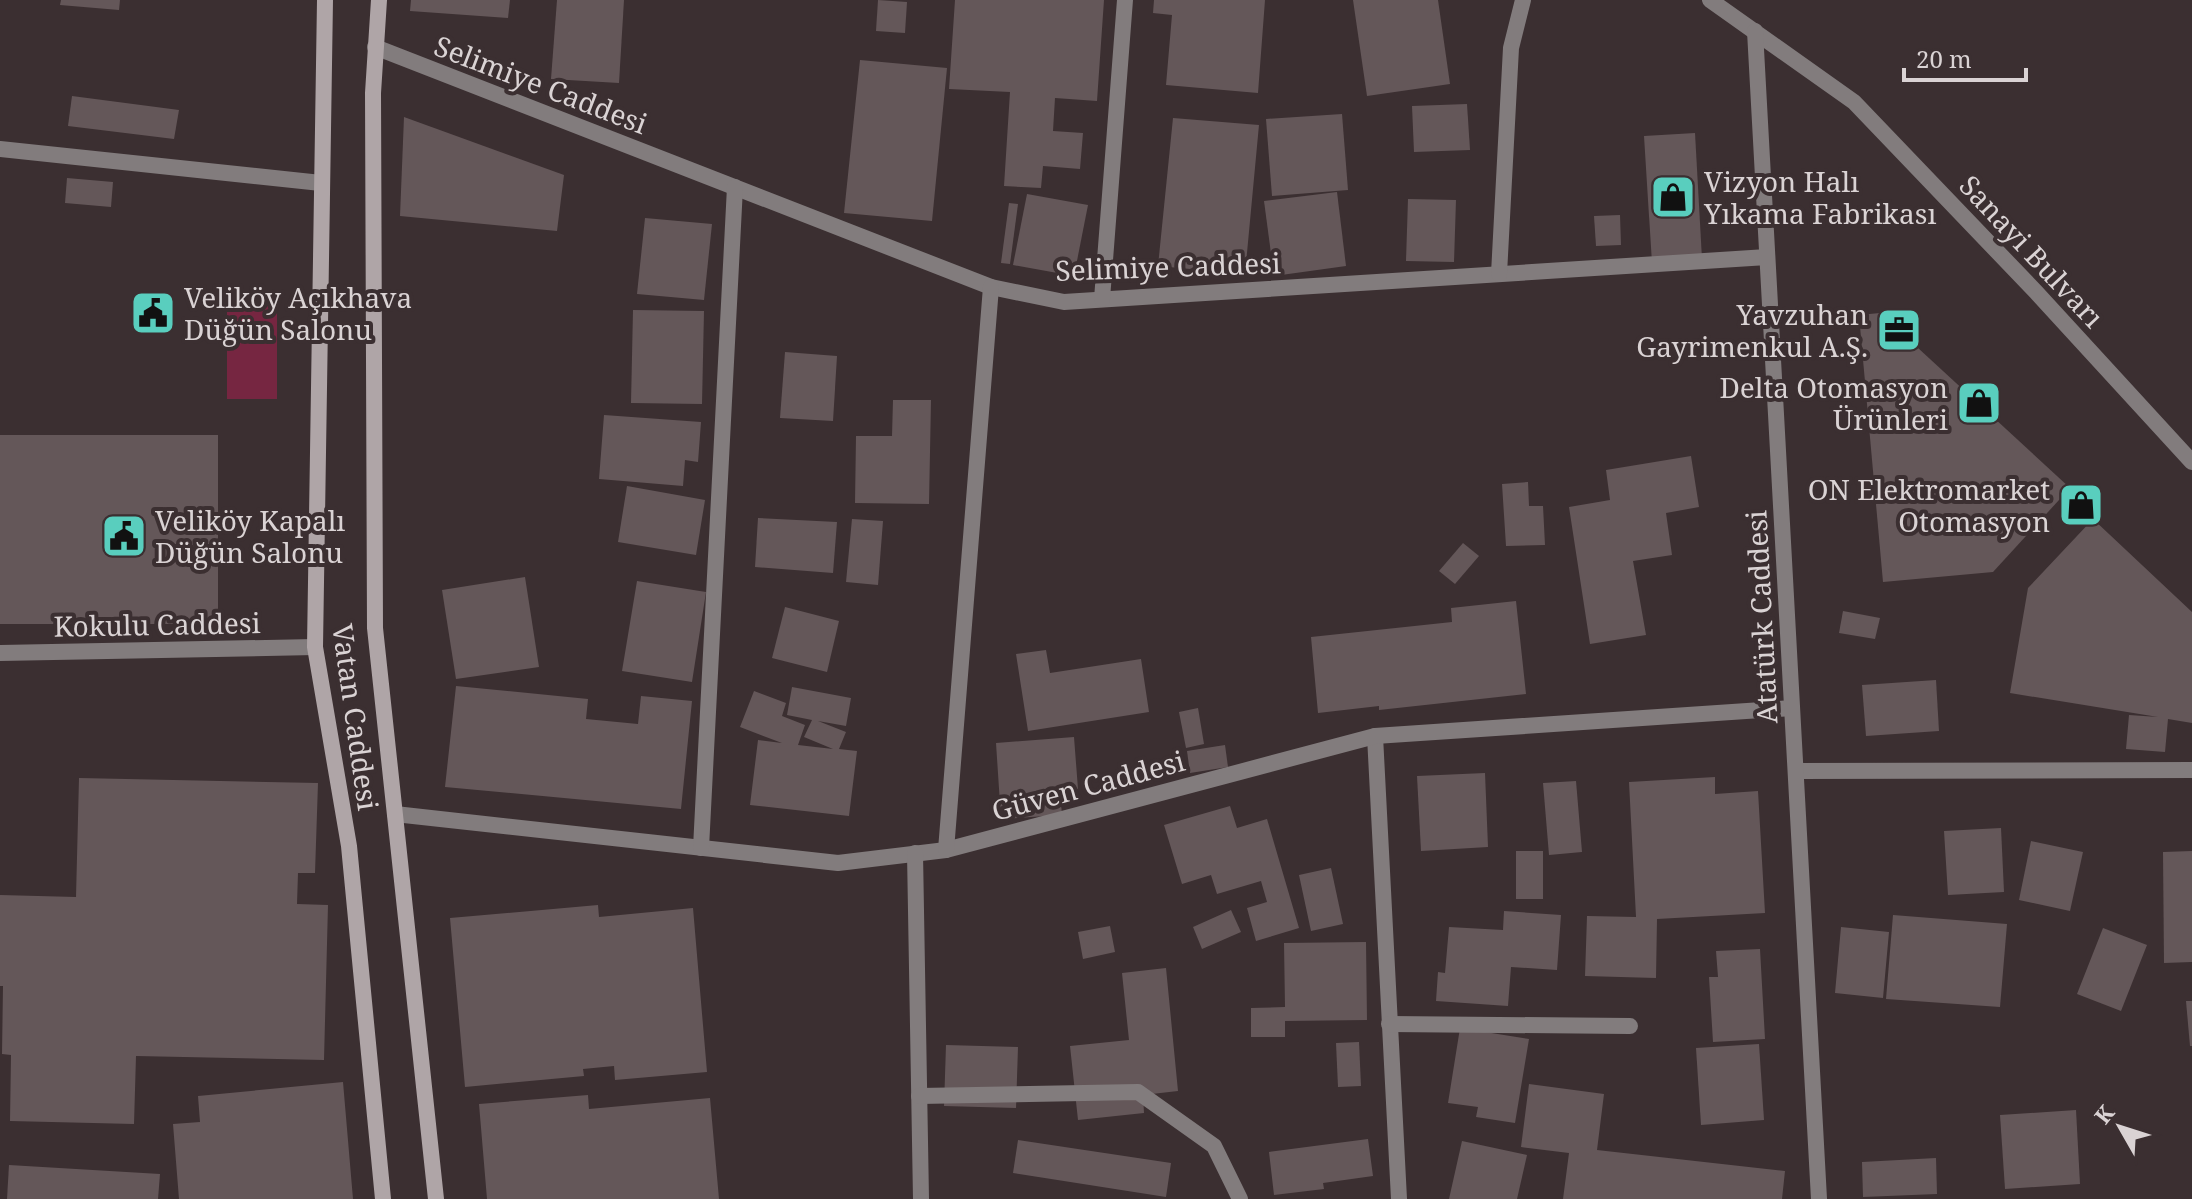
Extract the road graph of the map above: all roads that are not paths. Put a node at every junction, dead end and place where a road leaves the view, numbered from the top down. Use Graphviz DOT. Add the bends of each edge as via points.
graph roads {
  1 [pos="325,0"];
  2 [pos="379,0"];
  3 [pos="1125,0"];
  4 [pos="1523,0"];
  5 [pos="1710,0"];
  6 [pos="1755,31"];
  7 [pos="375,47"];
  8 [pos="0,149"];
  9 [pos="321,183"];
  10 [pos="735,187"];
  11 [pos="1767,257"];
  12 [pos="1499,274"];
  13 [pos="991,287"];
  14 [pos="1102,299"];
  15 [pos="2192,462"];
  16 [pos="315,647"];
  17 [pos="0,653"];
  18 [pos="1792,708"];
  19 [pos="1375,736"];
  20 [pos="2192,770"];
  21 [pos="1796,771"];
  22 [pos="395,814"];
  23 [pos="701,848"];
  24 [pos="946,850"];
  25 [pos="915,853"];
  26 [pos="1389,1024"];
  27 [pos="1630,1026"];
  28 [pos="919,1096"];
  29 [pos="383,1199"];
  30 [pos="436,1199"];
  31 [pos="921,1199"];
  32 [pos="1240,1199"];
  33 [pos="1399,1199"];
  34 [pos="1819,1199"];
  1 -- 9 [label="main road, Vatan Caddesi"];
  2 -- 7 [label="main road, Vatan Caddesi"];
  3 -- 14 [label="street"];
  4 -- 12 [label="street" via="1511,48"];
  5 -- 6 [label="street, Sanayi Bulvarı"];
  6 -- 11 [label="street, Atatürk Caddesi"];
  6 -- 15 [label="street, Sanayi Bulvarı" via="1854,102"];
  7 -- 10 [label="street, Selimiye Caddesi"];
  7 -- 22 [label="main road, Vatan Caddesi" via="375,628"];
  8 -- 9 [label="street"];
  9 -- 16 [label="main road, Vatan Caddesi"];
  10 -- 13 [label="street, Selimiye Caddesi"];
  10 -- 23 [label="street"];
  11 -- 12 [label="street, Selimiye Caddesi"];
  11 -- 18 [label="street, Atatürk Caddesi"];
  12 -- 14 [label="street, Selimiye Caddesi"];
  13 -- 14 [label="street, Selimiye Caddesi" via="1064,302"];
  13 -- 24 [label="street"];
  16 -- 17 [label="street, Kokulu Caddesi"];
  16 -- 29 [label="main road, Vatan Caddesi" via="349,846"];
  18 -- 19 [label="street, Güven Caddesi"];
  18 -- 21 [label="street, Atatürk Caddesi"];
  19 -- 24 [label="street, Güven Caddesi"];
  19 -- 26 [label="street"];
  20 -- 21 [label="street"];
  21 -- 34 [label="street, Atatürk Caddesi"];
  22 -- 23 [label="street, Güven Caddesi"];
  22 -- 30 [label="main road, Vatan Caddesi"];
  23 -- 25 [label="street, Güven Caddesi" via="838,863"];
  24 -- 25 [label="street, Güven Caddesi"];
  25 -- 28 [label="street"];
  26 -- 27 [label="street"];
  26 -- 33 [label="street"];
  28 -- 31 [label="street"];
  28 -- 32 [label="street" via="1138,1092 1214,1146"];
}
